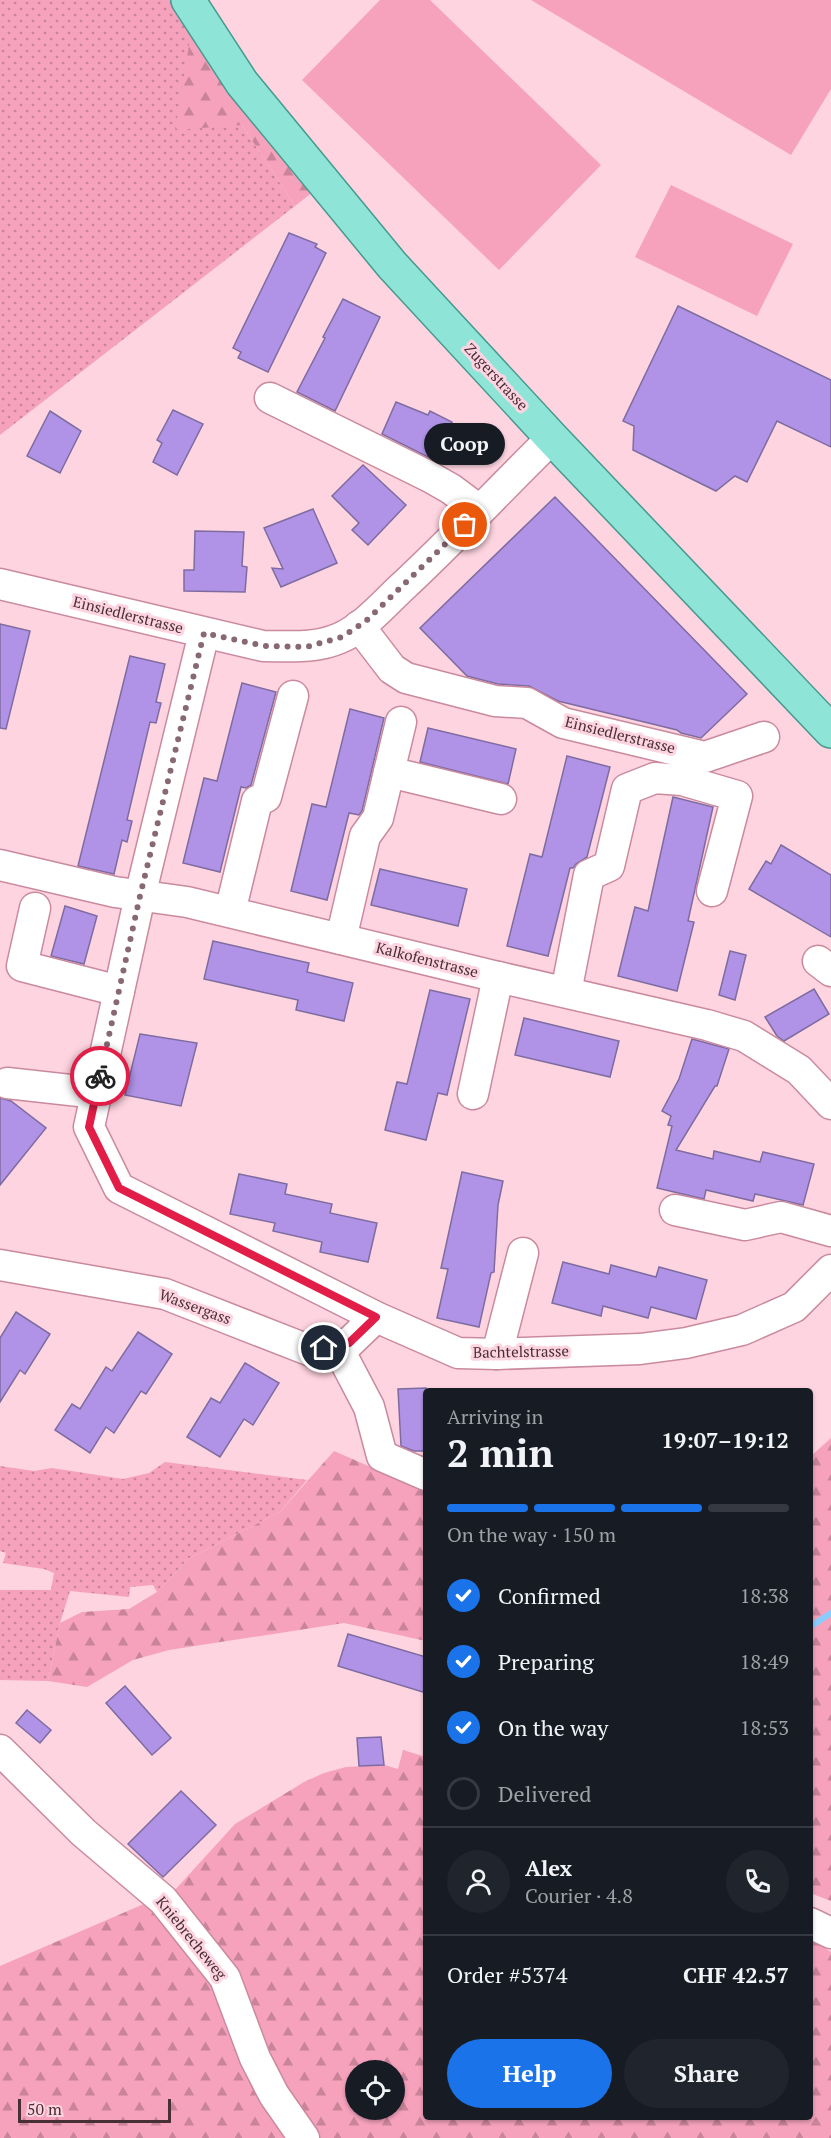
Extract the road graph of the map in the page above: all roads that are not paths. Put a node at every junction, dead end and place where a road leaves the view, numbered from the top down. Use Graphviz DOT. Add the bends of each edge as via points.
graph roads {
  1 [pos="188,0"];
  2 [pos="270,398"];
  3 [pos="552,438"];
  4 [pos="479,510"];
  5 [pos="0,584"];
  6 [pos="358,626"];
  7 [pos="204,633"];
  8 [pos="293,696"];
  9 [pos="401,722"];
  10 [pos="829,727"];
  11 [pos="764,737"];
  12 [pos="389,772"];
  13 [pos="501,799"];
  14 [pos="0,865"];
  15 [pos="712,891"];
  16 [pos="140,896"];
  17 [pos="35,908"];
  18 [pos="230,912"];
  19 [pos="340,939"];
  20 [pos="498,977"];
  21 [pos="119,991"];
  22 [pos="566,992"];
  23 [pos="7,1083"];
  24 [pos="96,1093"];
  25 [pos="473,1094"];
  26 [pos="831,1104"];
  27 [pos="675,1210"];
  28 [pos="831,1231"];
  29 [pos="523,1253"];
  30 [pos="0,1265"];
  31 [pos="831,1270"];
  32 [pos="376,1317"];
  33 [pos="337,1346"];
  34 [pos="496,1354"];
  35 [pos="423,1474"];
  36 [pos="0,1750"];
  37 [pos="813,1916"];
  38 [pos="831,1917"];
  39 [pos="813,1924"];
  40 [pos="831,1933"];
  41 [pos="304,2138"];
  1 -- 3 [label="main road, Zugerstrasse" via="242,83 385,256"];
  2 -- 4 [label="street" via="430,477"];
  3 -- 4 [label="street, Einsiedlerstrasse"];
  3 -- 10 [label="main road, Zugerstrasse"];
  4 -- 6 [label="street, Einsiedlerstrasse" via="422,569"];
  5 -- 7 [label="street, Einsiedlerstrasse"];
  6 -- 7 [label="street, Einsiedlerstrasse" via="342,637 306,647 264,646"];
  6 -- 11 [label="street, Einsiedlerstrasse" via="392,669 406,678 495,701 527,703 563,723 705,757"];
  7 -- 16 [label="street, Bachtelstrasse"];
  8 -- 18 [label="street" via="266,797 257,801"];
  9 -- 12 [label="street"];
  12 -- 13 [label="street"];
  12 -- 19 [label="street" via="378,818 365,836"];
  14 -- 16 [label="street, Kalkofenstrasse"];
  15 -- 22 [label="street" via="737,796 682,780 654,778 627,789 609,866 589,876"];
  16 -- 18 [label="street, Kalkofenstrasse"];
  16 -- 21 [label="street, Bachtelstrasse"];
  17 -- 21 [label="street" via="22,966"];
  18 -- 19 [label="street, Kalkofenstrasse"];
  19 -- 20 [label="street, Kalkofenstrasse"];
  20 -- 22 [label="street, Kalkofenstrasse"];
  20 -- 25 [label="street"];
  21 -- 24 [label="street, Bachtelstrasse"];
  22 -- 26 [label="street, Kalkofenstrasse" via="744,1036 799,1070"];
  23 -- 24 [label="street"];
  24 -- 32 [label="street, Bachtelstrasse" via="89,1127 119,1188"];
  27 -- 28 [label="street" via="745,1225 781,1217"];
  29 -- 34 [label="street"];
  30 -- 33 [label="street, Wassergass" via="165,1294 312,1351"];
  31 -- 34 [label="street, Bachtelstrasse" via="794,1306 742,1330 640,1349"];
  32 -- 33 [label="street, Wassergass" via="349,1343"];
  32 -- 34 [label="street, Bachtelstrasse" via="458,1353"];
  33 -- 35 [label="street" via="369,1407 382,1456"];
  36 -- 41 [label="street, Kniebrecheweg" via="84,1833 163,1900 225,1978 255,2058 274,2095"];
  37 -- 38 [label="street"];
  39 -- 40 [label="street"];
}
